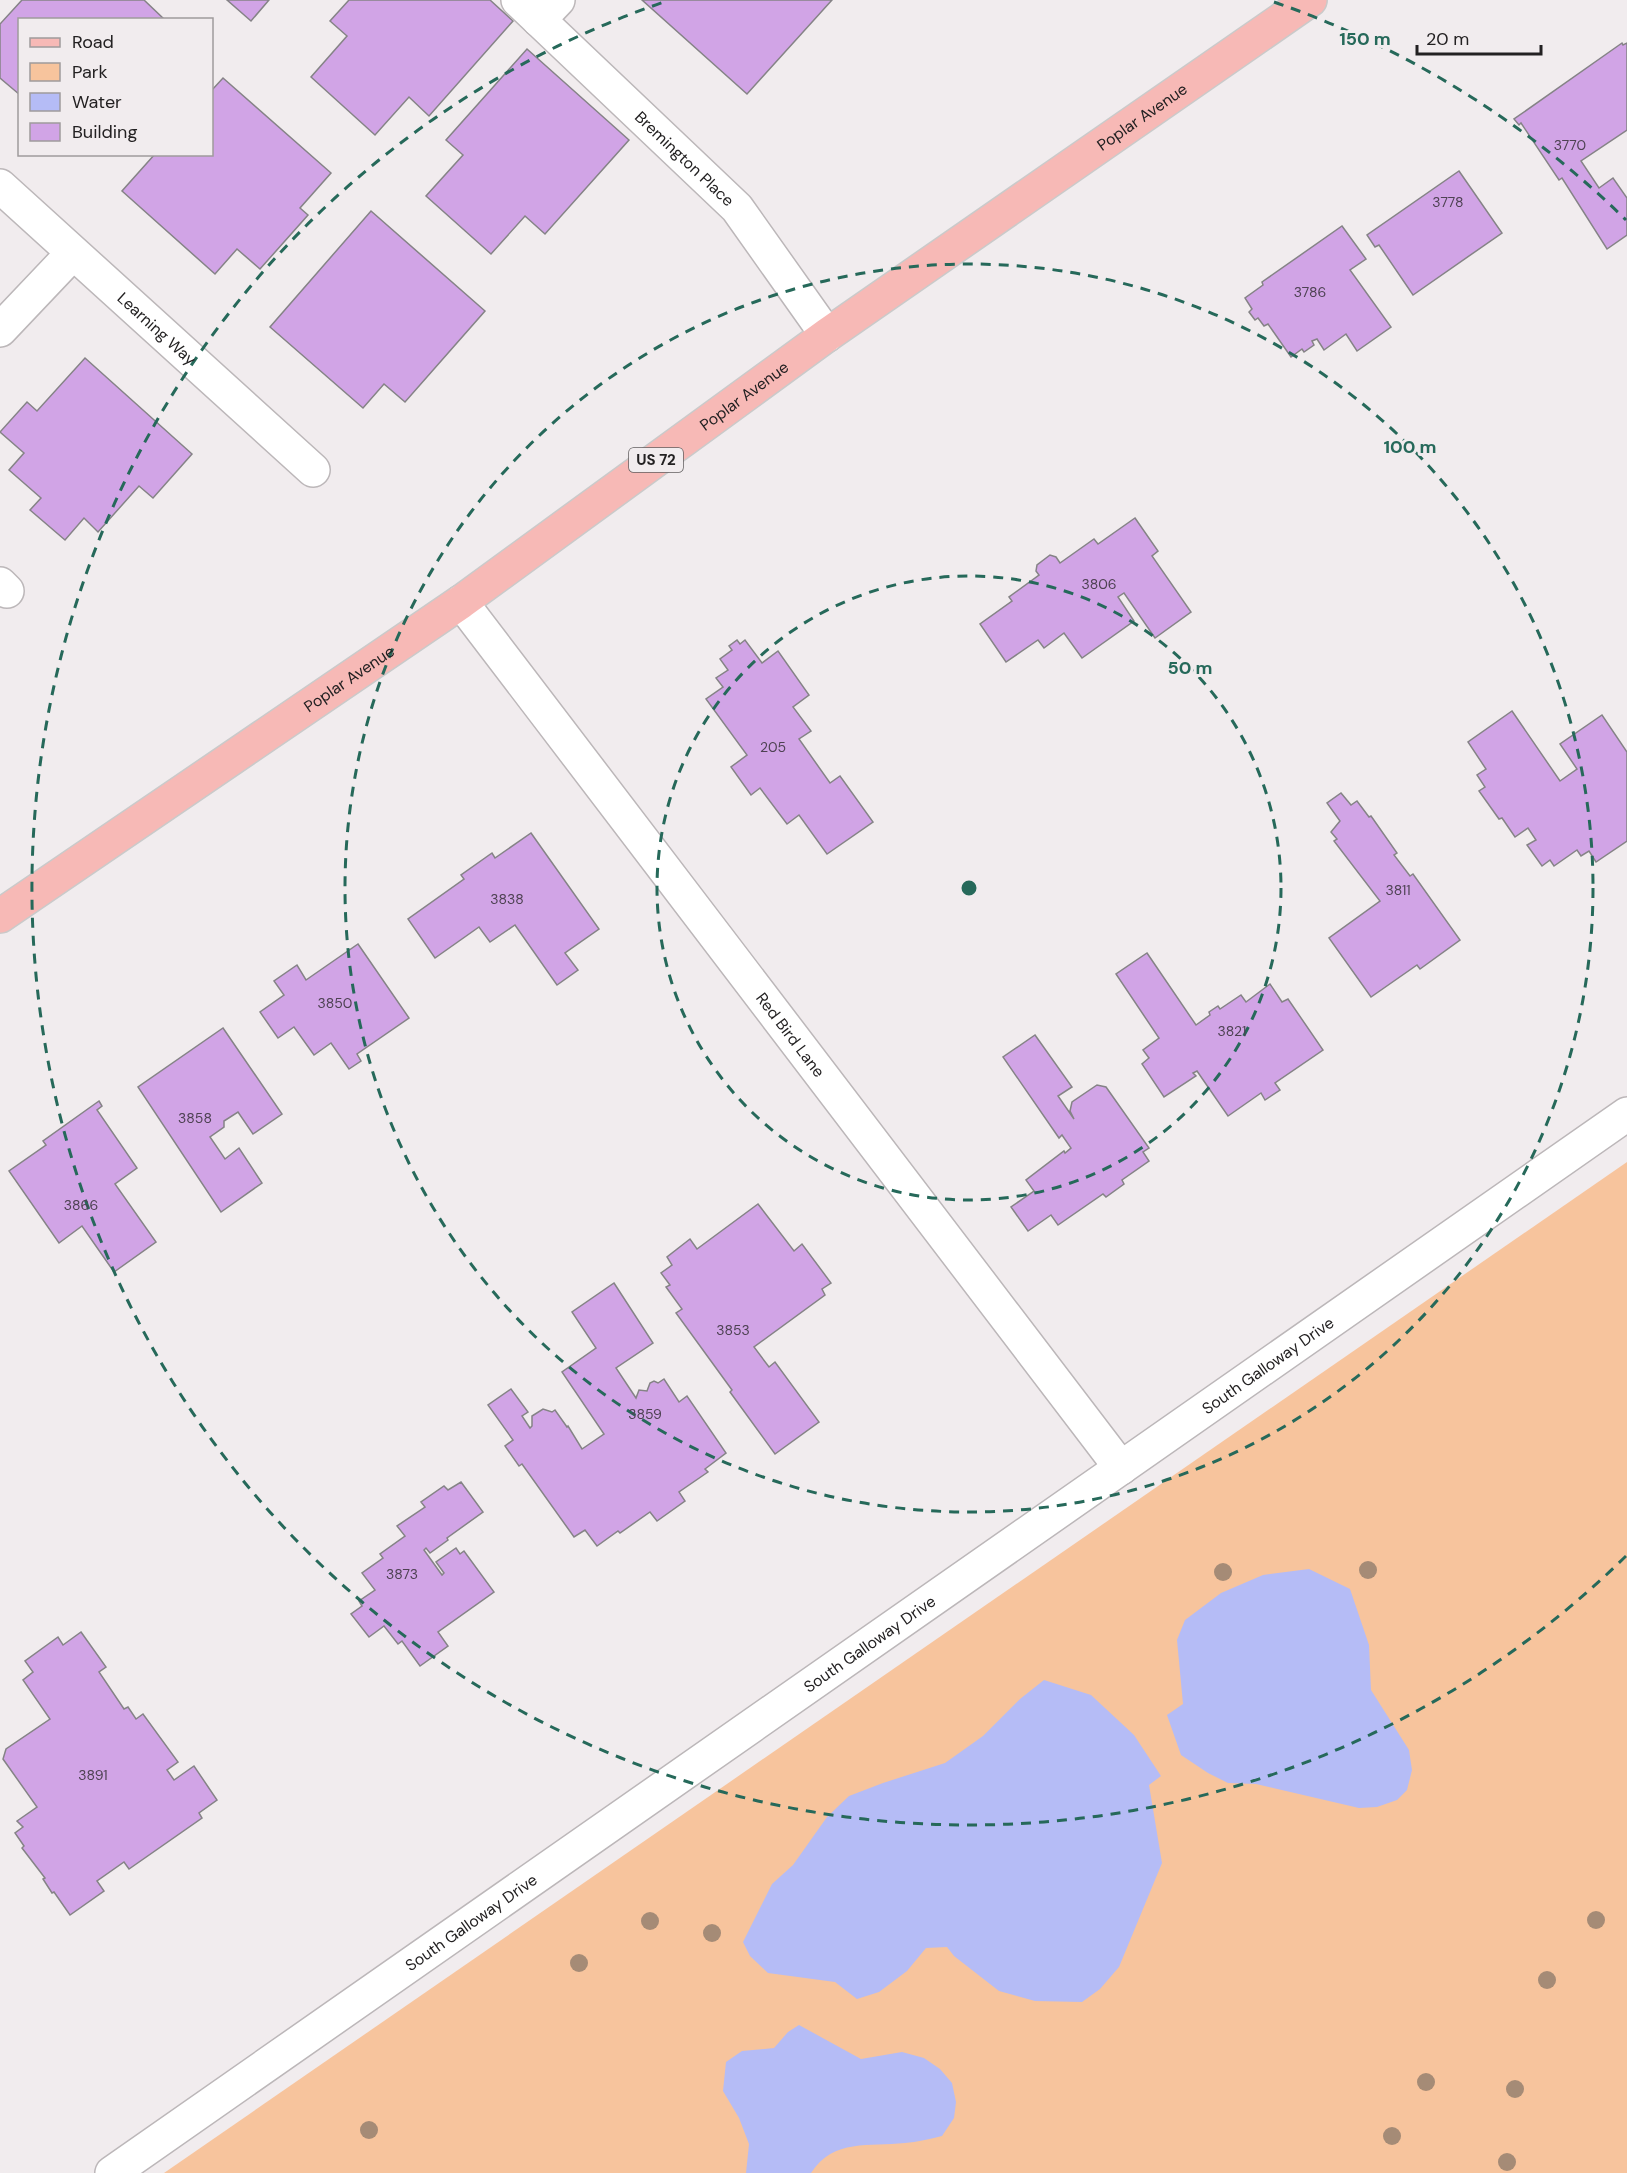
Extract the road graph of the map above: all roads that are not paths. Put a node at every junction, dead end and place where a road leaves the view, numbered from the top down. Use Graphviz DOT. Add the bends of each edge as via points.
graph roads {
  1 [pos="1310,0"];
  2 [pos="538,7"];
  3 [pos="0,186"];
  4 [pos="73,253"];
  5 [pos="0,330"];
  6 [pos="827,334"];
  7 [pos="313,470"];
  8 [pos="461,602"];
  9 [pos="0,916"];
  10 [pos="1627,1114"];
  11 [pos="1121,1468"];
  12 [pos="112,2173"];
  1 -- 6 [label="main road, Poplar Avenue / US 72"];
  2 -- 6 [label="street, Bremington Place" via="737,208"];
  3 -- 4 [label="street, Learning Way"];
  4 -- 5 [label="street"];
  4 -- 7 [label="street, Learning Way"];
  6 -- 8 [label="main road, Poplar Avenue / US 72"];
  8 -- 9 [label="main road, Poplar Avenue / US 72"];
  8 -- 11 [label="street, Red Bird Lane"];
  10 -- 11 [label="street, South Galloway Drive"];
  11 -- 12 [label="street, South Galloway Drive"];
}
